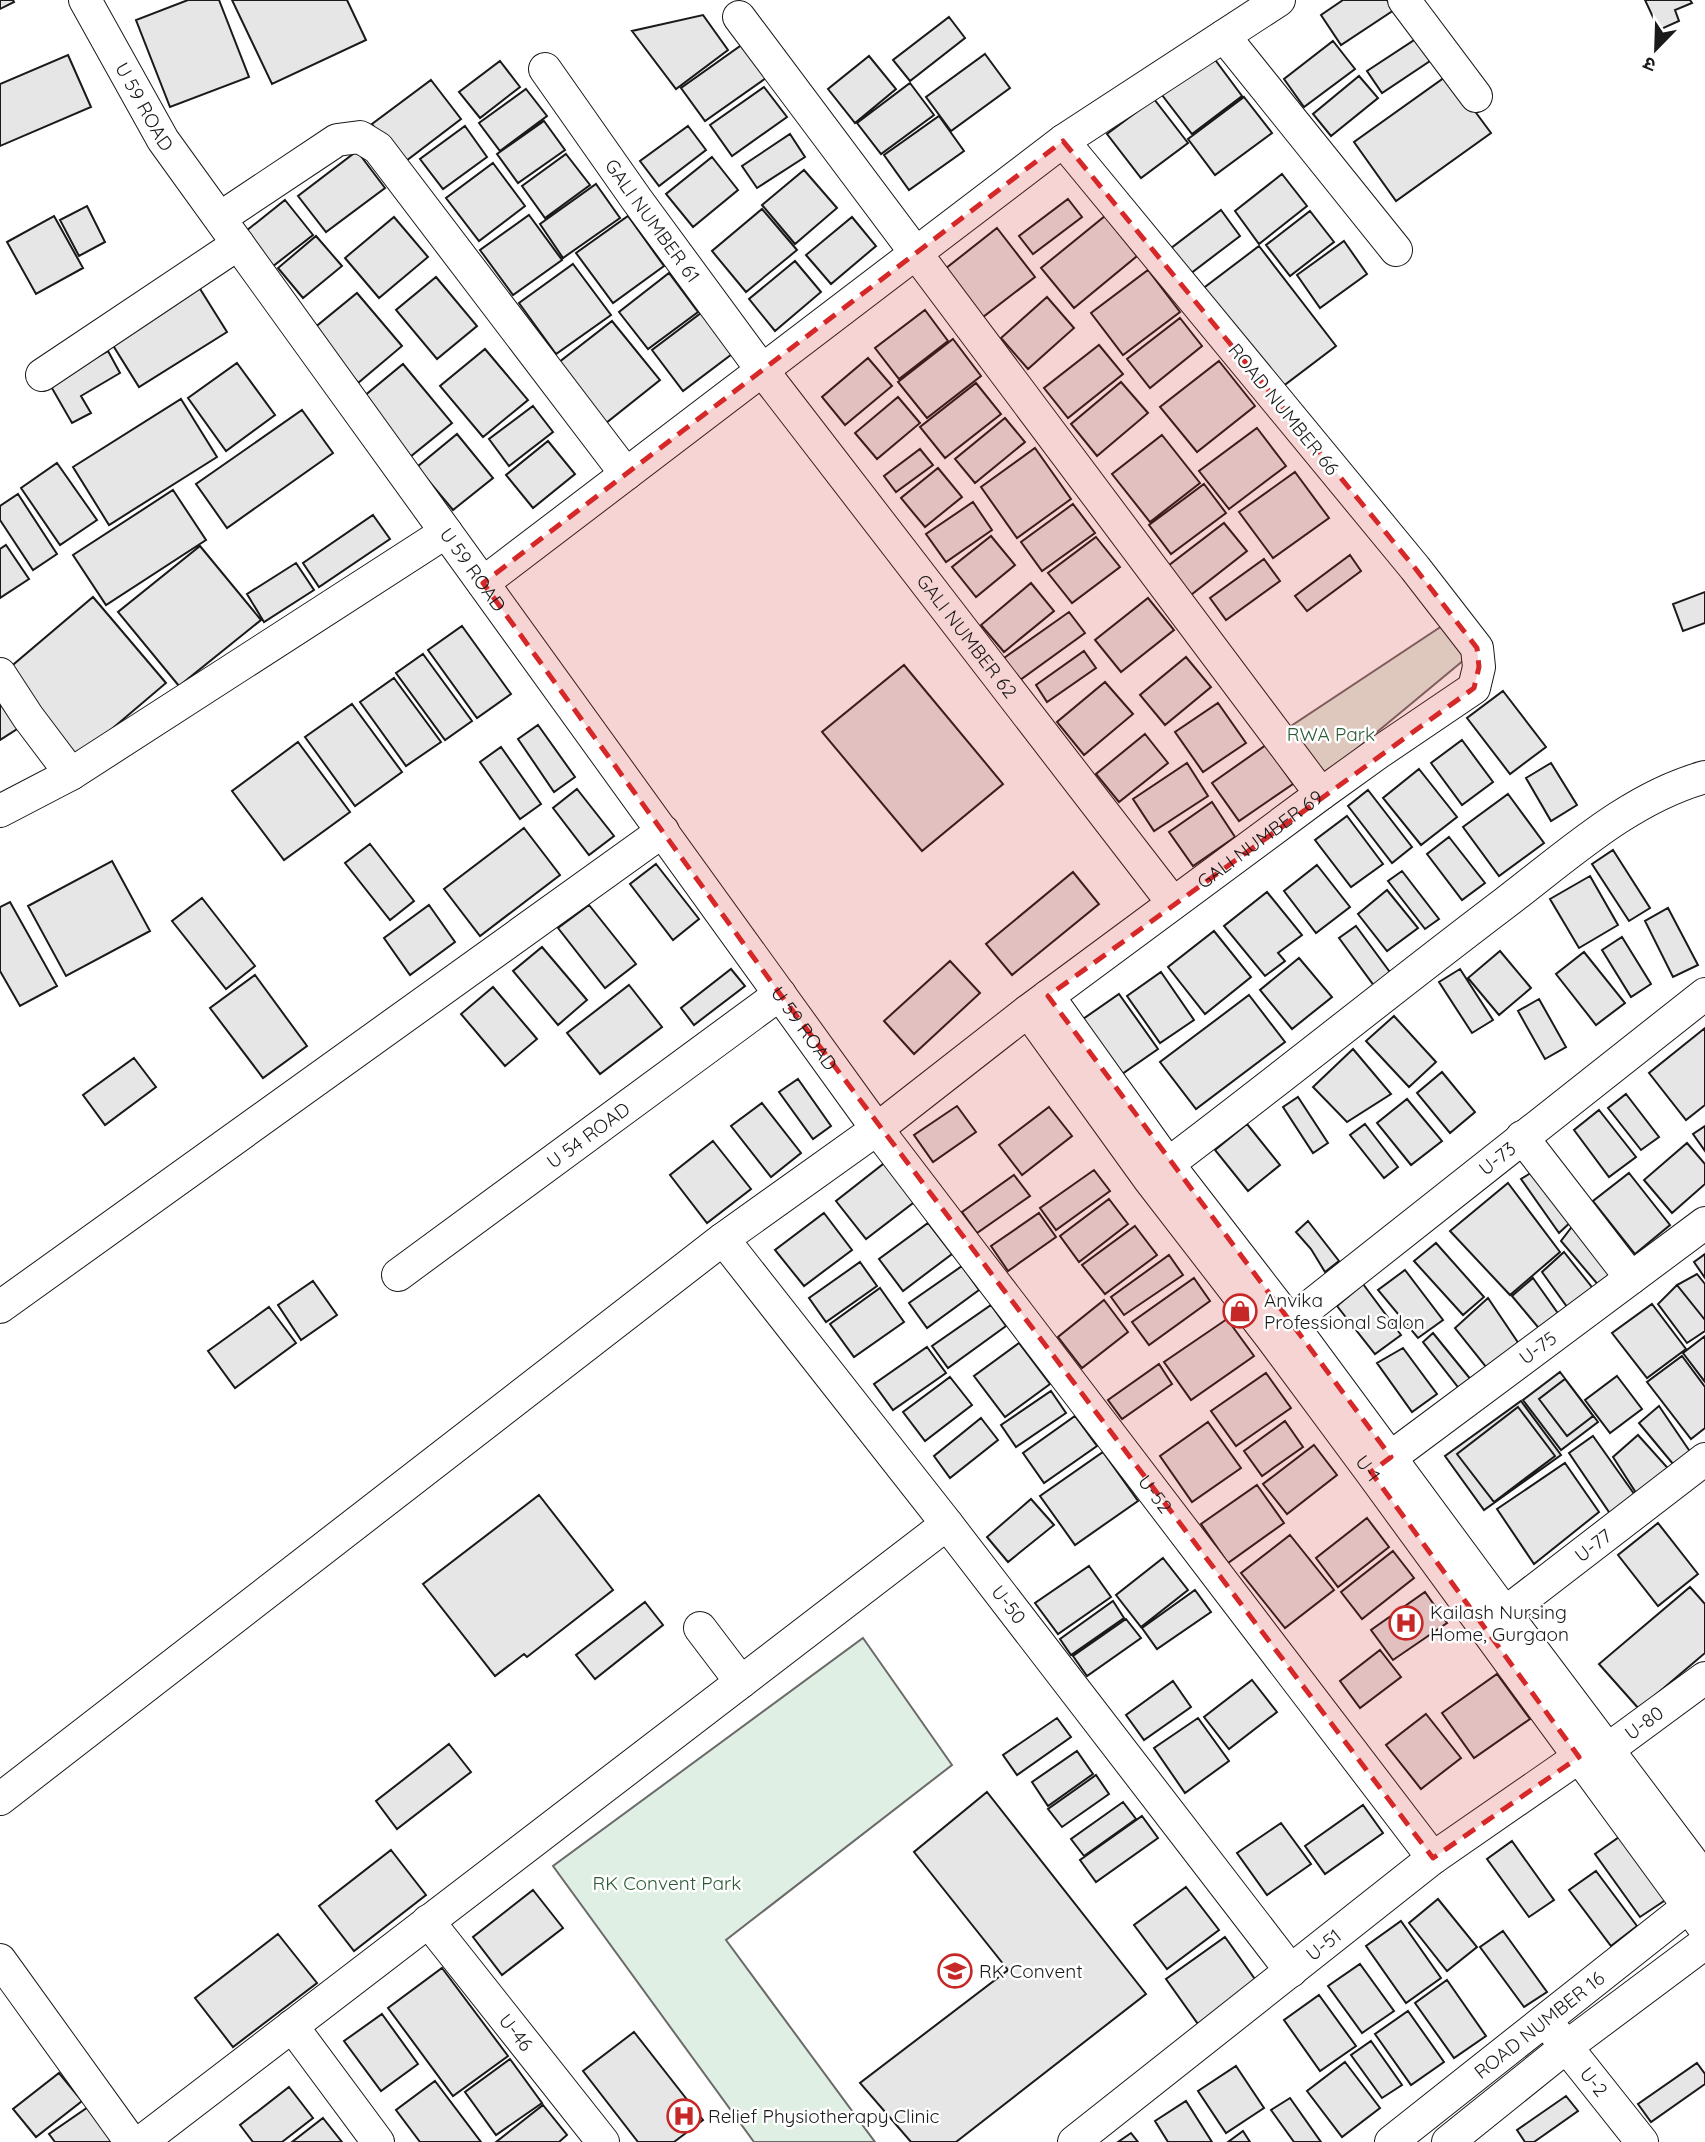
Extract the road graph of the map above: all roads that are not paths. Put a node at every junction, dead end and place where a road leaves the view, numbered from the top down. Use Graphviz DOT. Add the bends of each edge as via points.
graph roads {
  1 [pos="85,0"];
  2 [pos="1279,0"];
  3 [pos="1404,0"];
  4 [pos="738,17"];
  5 [pos="1224,36"];
  6 [pos="545,69"];
  7 [pos="1476,96"];
  8 [pos="1063,141"];
  9 [pos="220,218"];
  10 [pos="238,244"];
  11 [pos="1396,250"];
  12 [pos="916,253"];
  13 [pos="762,370"];
  14 [pos="42,374"];
  15 [pos="626,474"];
  16 [pos="446,532"];
  17 [pos="483,583"];
  18 [pos="0,674"];
  19 [pos="1474,688"];
  20 [pos="71,774"];
  21 [pos="1705,777"];
  22 [pos="1321,794"];
  23 [pos="0,811"];
  24 [pos="663,831"];
  25 [pos="1173,903"];
  26 [pos="780,994"];
  27 [pos="1705,994"];
  28 [pos="1038,1003"];
  29 [pos="877,1129"];
  30 [pos="1522,1137"];
  31 [pos="1159,1171"];
  32 [pos="1705,1223"];
  33 [pos="723,1239"];
  34 [pos="398,1275"];
  35 [pos="1631,1278"];
  36 [pos="0,1307"];
  37 [pos="1290,1322"];
  38 [pos="1705,1459"];
  39 [pos="1381,1464"];
  40 [pos="947,1524"];
  41 [pos="1472,1612"];
  42 [pos="1505,1613"];
  43 [pos="700,1628"];
  44 [pos="1705,1678"];
  45 [pos="741,1682"];
  46 [pos="1593,1753"];
  47 [pos="0,1799"];
  48 [pos="1433,1858"];
  49 [pos="1705,1879"];
  50 [pos="1699,1910"];
  51 [pos="428,1921"];
  52 [pos="1705,1943"];
  53 [pos="0,1960"];
  54 [pos="1291,1971"];
  55 [pos="1545,2021"];
  56 [pos="292,2026"];
  57 [pos="1566,2047"];
  58 [pos="1409,2137"];
  59 [pos="131,2142"];
  60 [pos="141,2142"];
  61 [pos="379,2142"];
  62 [pos="603,2142"];
  63 [pos="1074,2142"];
  64 [pos="1448,2142"];
  65 [pos="1642,2142"];
  1 -- 9 [label="street, U 59 ROAD" via="163,140"];
  2 -- 5 [label="street"];
  3 -- 7 [label="street"];
  4 -- 12 [label="street"];
  5 -- 8 [label="street"];
  5 -- 11 [label="street"];
  6 -- 13 [label="street, GALI NUMBER 61"];
  8 -- 12 [label="street"];
  8 -- 19 [label="street, ROAD NUMBER 66" via="1478,648"];
  9 -- 10 [label="street, U 59 ROAD"];
  9 -- 15 [label="street" via="337,140 360,136 378,148"];
  10 -- 14 [label="street"];
  10 -- 16 [label="street, U 59 ROAD"];
  12 -- 13 [label="street"];
  12 -- 22 [label="street"];
  13 -- 15 [label="street"];
  13 -- 25 [label="street, GALI NUMBER 62"];
  15 -- 17 [label="street"];
  16 -- 17 [label="street, U 59 ROAD"];
  16 -- 20 [label="street"];
  17 -- 24 [label="street, U 59 ROAD"];
  18 -- 20 [label="street"];
  19 -- 22 [label="street, GALI NUMBER 69"];
  20 -- 23 [label="street"];
  21 -- 31 [label="street" via="1679,784 1621,815"];
  22 -- 25 [label="street, GALI NUMBER 69"];
  24 -- 26 [label="street, U 59 ROAD"];
  24 -- 36 [label="street"];
  25 -- 28 [label="street, GALI NUMBER 69"];
  26 -- 29 [label="street, U 59 ROAD"];
  26 -- 34 [label="street, U 54 ROAD"];
  27 -- 30 [label="street, U-73"];
  28 -- 29 [label="street, GALI NUMBER 69"];
  28 -- 31 [label="street, U-1"];
  29 -- 33 [label="street, GALI NUMBER 69"];
  29 -- 48 [label="street, U-52"];
  30 -- 35 [label="street"];
  30 -- 37 [label="street, U-73"];
  31 -- 37 [label="street, U-1"];
  31 -- 39 [label="street, U-1" via="1271,1337"];
  32 -- 35 [label="street, U-75"];
  33 -- 40 [label="street, U-50"];
  33 -- 47 [label="street, GALI NUMBER 69"];
  35 -- 39 [label="street, U-75"];
  37 -- 39 [label="street, U-1"];
  38 -- 42 [label="street, U-77"];
  39 -- 41 [label="street, U-1"];
  39 -- 42 [label="street, U-1"];
  40 -- 45 [label="street"];
  40 -- 54 [label="street, U-50"];
  41 -- 42 [label="street"];
  41 -- 46 [label="street, U-1"];
  42 -- 46 [label="street, U-1" via="1588,1723"];
  43 -- 45 [label="street"];
  44 -- 46 [label="street, U-80"];
  45 -- 51 [label="street"];
  46 -- 48 [label="street, U-51"];
  46 -- 49 [label="street"];
  46 -- 50 [label="street, U-1"];
  48 -- 54 [label="street, U-51"];
  50 -- 55 [label="street, ROAD NUMBER 16"];
  51 -- 56 [label="street"];
  51 -- 62 [label="street, U-46"];
  52 -- 57 [label="street, ROAD NUMBER 16"];
  53 -- 59 [label="street"];
  54 -- 63 [label="street, U-51"];
  55 -- 57 [label="street, U-2"];
  55 -- 58 [label="street, ROAD NUMBER 16"];
  56 -- 60 [label="street"];
  56 -- 61 [label="street"];
  57 -- 64 [label="street, ROAD NUMBER 16"];
  57 -- 65 [label="street, U-2"];
}
